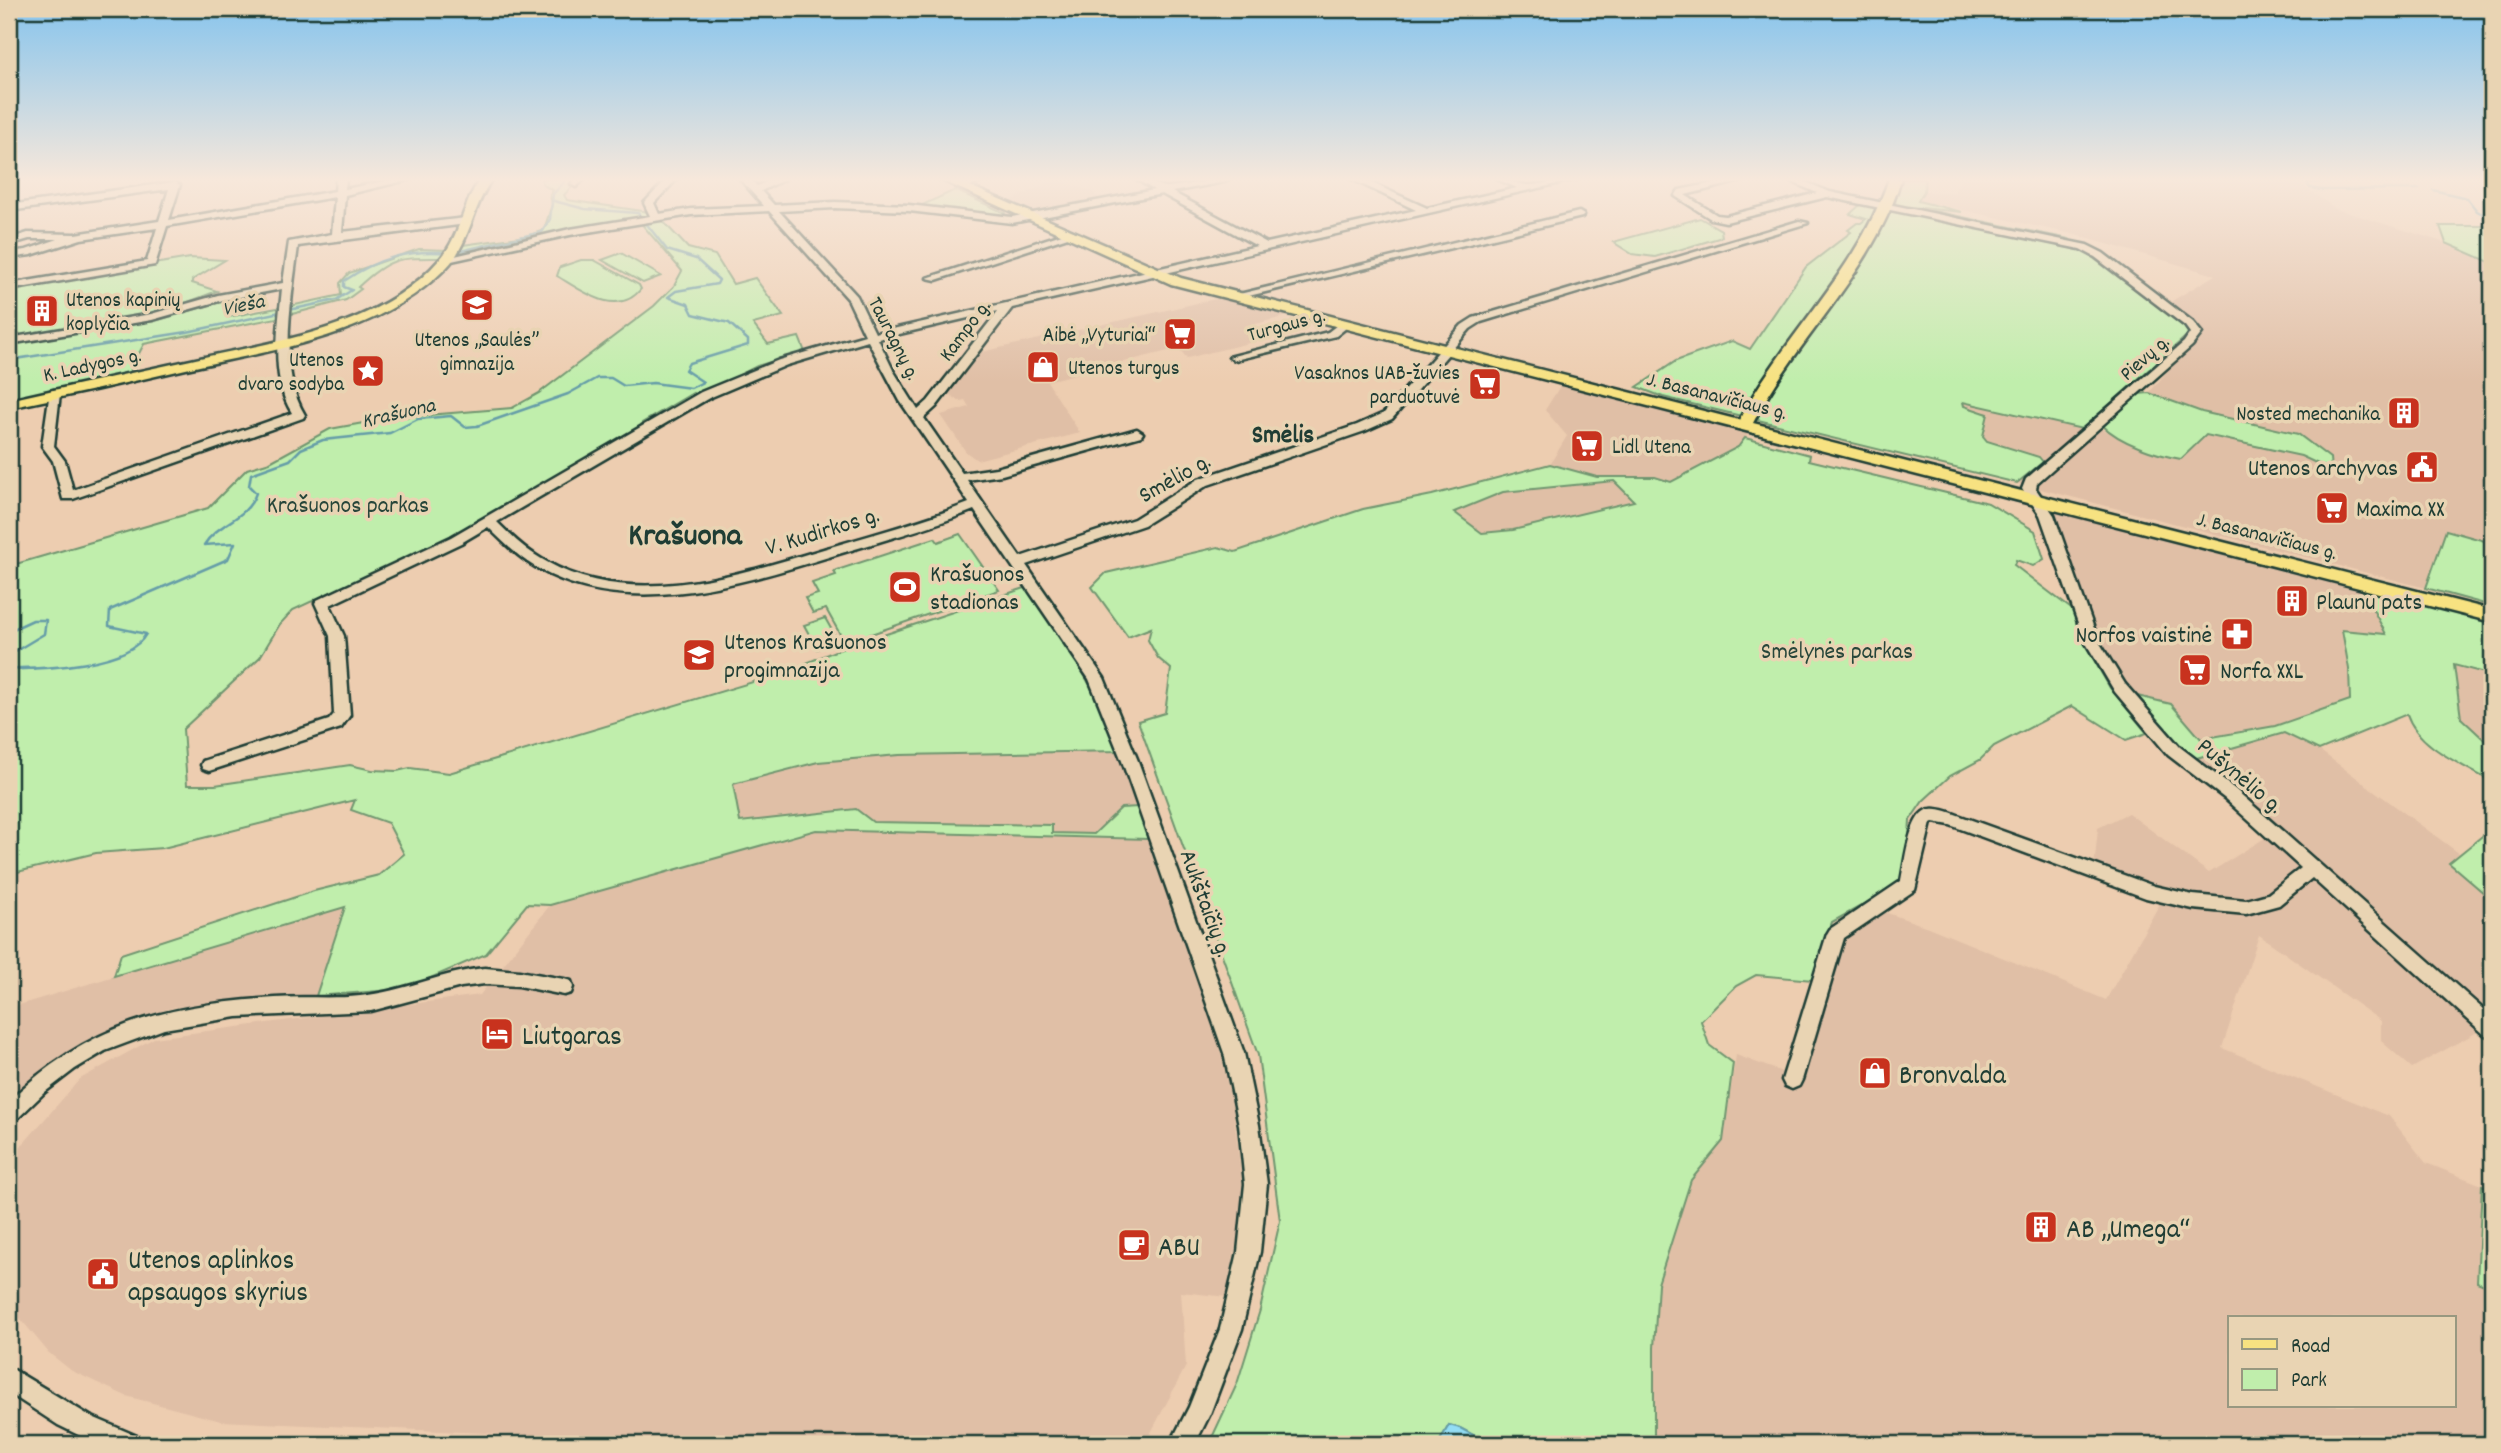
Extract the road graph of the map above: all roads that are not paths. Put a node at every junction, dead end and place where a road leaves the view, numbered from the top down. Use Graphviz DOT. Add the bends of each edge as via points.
graph roads {
  1 [pos="47,247"];
  2 [pos="155,247"];
  3 [pos="293,247"];
  4 [pos="454,247"];
  5 [pos="491,247"];
  6 [pos="807,247"];
  7 [pos="1031,247"];
  8 [pos="1095,247"];
  9 [pos="1261,247"];
  10 [pos="1444,247"];
  11 [pos="1723,247"];
  12 [pos="1867,247"];
  13 [pos="2081,247"];
  14 [pos="451,254"];
  15 [pos="9,255"];
  16 [pos="1151,272"];
  17 [pos="932,278"];
  18 [pos="289,285"];
  19 [pos="9,287"];
  20 [pos="1236,296"];
  21 [pos="1008,306"];
  22 [pos="1345,324"];
  23 [pos="873,338"];
  24 [pos="9,341"];
  25 [pos="283,343"];
  26 [pos="1446,350"];
  27 [pos="1235,357"];
  28 [pos="54,394"];
  29 [pos="9,404"];
  30 [pos="919,422"];
  31 [pos="1744,425"];
  32 [pos="1138,433"];
  33 [pos="958,478"];
  34 [pos="2039,500"];
  35 [pos="977,504"];
  36 [pos="489,521"];
  37 [pos="1018,563"];
  38 [pos="2492,616"];
  39 [pos="209,765"];
  40 [pos="2312,869"];
  41 [pos="564,987"];
  42 [pos="2492,1029"];
  43 [pos="1792,1080"];
  44 [pos="9,1114"];
  45 [pos="9,1379"];
  46 [pos="129,1444"];
  47 [pos="1182,1444"];
  1 -- 15 [label="street"];
  2 -- 19 [label="street" via="151,263"];
  3 -- 18 [label="street"];
  4 -- 14 [label="main road, K. Ladygos g."];
  5 -- 14 [label="street"];
  6 -- 23 [label="street, Tauragnų g." via="847,290"];
  7 -- 17 [label="street"];
  8 -- 16 [label="main road, J. Basanavičiaus g."];
  9 -- 16 [label="street"];
  10 -- 20 [label="street"];
  11 -- 26 [label="street, Smėlio g." via="1477,320"];
  12 -- 31 [label="main road" via="1771,378"];
  13 -- 34 [label="street, Pievų g." via="2099,255 2196,333 2031,482 2029,488"];
  14 -- 25 [label="main road, K. Ladygos g." via="423,282 373,313"];
  16 -- 20 [label="main road, J. Basanavičiaus g."];
  16 -- 21 [label="street"];
  18 -- 24 [label="street" via="152,317"];
  18 -- 25 [label="street"];
  20 -- 22 [label="main road, J. Basanavičiaus g."];
  21 -- 23 [label="street, Kampo g."];
  21 -- 30 [label="street, Kampo g."];
  22 -- 26 [label="main road, J. Basanavičiaus g."];
  22 -- 27 [label="street, Turgaus g." via="1332,334"];
  23 -- 30 [label="street, Tauragnų g."];
  23 -- 36 [label="street, Kampo g." via="794,358 724,385"];
  25 -- 28 [label="main road, K. Ladygos g."];
  25 -- 28 [label="street" via="292,403 299,415 68,496 59,461 48,446"];
  26 -- 31 [label="main road, J. Basanavičiaus g."];
  26 -- 37 [label="street, Smėlio g." via="1396,409 1377,421 1203,482 1139,522"];
  28 -- 29 [label="main road, K. Ladygos g."];
  30 -- 33 [label="street, Aukštaičių g."];
  31 -- 34 [label="main road, J. Basanavičiaus g."];
  32 -- 33 [label="street" via="997,472"];
  33 -- 35 [label="street, Aukštaičių g."];
  34 -- 38 [label="main road, J. Basanavičiaus g."];
  34 -- 40 [label="street, Pušynėlio g." via="2091,640 2120,688 2174,751 2230,793"];
  35 -- 36 [label="street, V. Kudirkos g." via="753,575 682,589 614,587 573,578 540,563"];
  35 -- 37 [label="street, Aukštaičių g."];
  36 -- 39 [label="street, Kampo g." via="322,603 337,636 342,715 335,724"];
  37 -- 47 [label="street, Aukštaičių g." via="1085,659 1111,710 1234,1053 1249,1125 1256,1184 1249,1252 1231,1329"];
  40 -- 42 [label="street, Pušynėlio g."];
  40 -- 43 [label="street" via="2273,900 2246,907 2193,902 2152,893 1952,819 1931,816 1923,820 1909,885 1836,933"];
  41 -- 44 [label="street" via="499,976 476,977 370,1003 212,1010 153,1021 100,1043 50,1077"];
  45 -- 46 [label="street" via="45,1405"];
}
